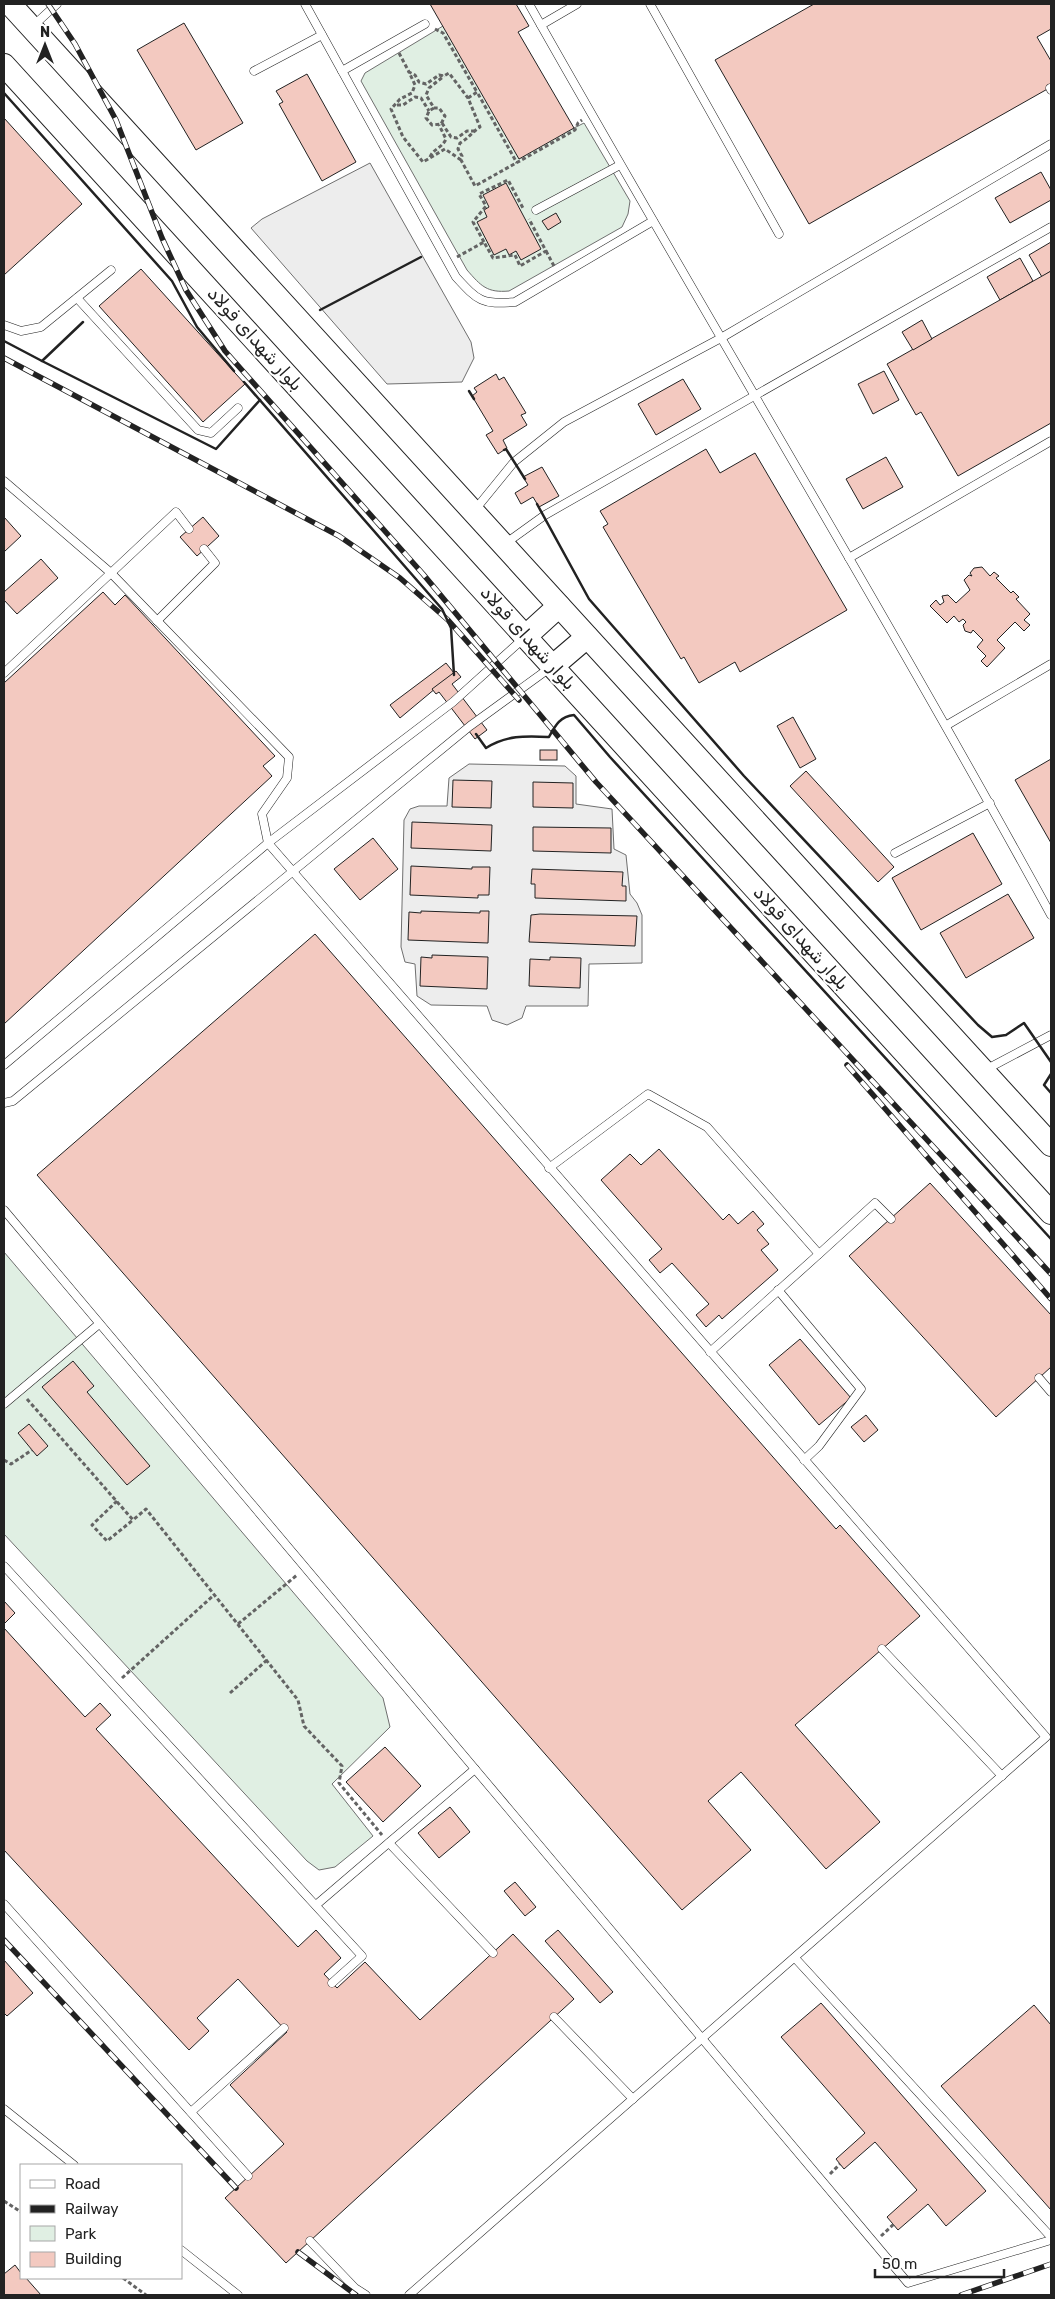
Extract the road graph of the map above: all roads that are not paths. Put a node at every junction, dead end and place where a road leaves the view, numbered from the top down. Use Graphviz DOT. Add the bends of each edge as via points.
graph roads {
  1 [pos="10,4"];
  2 [pos="57,4"];
  3 [pos="305,4"];
  4 [pos="529,4"];
  5 [pos="577,4"];
  6 [pos="650,4"];
  7 [pos="425,24"];
  8 [pos="541,25"];
  9 [pos="32,28"];
  10 [pos="322,35"];
  11 [pos="4,65"];
  12 [pos="254,71"];
  13 [pos="342,71"];
  14 [pos="1051,144"];
  15 [pos="620,165"];
  16 [pos="536,210"];
  17 [pos="653,221"];
  18 [pos="1051,227"];
  19 [pos="779,234"];
  20 [pos="111,270"];
  21 [pos="77,298"];
  22 [pos="4,326"];
  23 [pos="721,338"];
  24 [pos="755,396"];
  25 [pos="238,408"];
  26 [pos="1051,441"];
  27 [pos="4,481"];
  28 [pos="473,512"];
  29 [pos="189,529"];
  30 [pos="504,545"];
  31 [pos="204,549"];
  32 [pos="849,558"];
  33 [pos="111,573"];
  34 [pos="559,606"];
  35 [pos="157,621"];
  36 [pos="526,636"];
  37 [pos="587,637"];
  38 [pos="1051,664"];
  39 [pos="553,666"];
  40 [pos="4,673"];
  41 [pos="947,725"];
  42 [pos="990,803"];
  43 [pos="268,843"];
  44 [pos="895,853"];
  45 [pos="293,872"];
  46 [pos="1051,915"];
  47 [pos="1051,1035"];
  48 [pos="4,1065"];
  49 [pos="983,1071"];
  50 [pos="4,1103"];
  51 [pos="1051,1145"];
  52 [pos="549,1168"];
  53 [pos="4,1210"];
  54 [pos="1051,1212"];
  55 [pos="891,1219"];
  56 [pos="819,1254"];
  57 [pos="778,1290"];
  58 [pos="99,1324"];
  59 [pos="710,1352"];
  60 [pos="1039,1378"];
  61 [pos="1051,1392"];
  62 [pos="4,1404"];
  63 [pos="804,1460"];
  64 [pos="4,1566"];
  65 [pos="882,1649"];
  66 [pos="1048,1734"];
  67 [pos="475,1769"];
  68 [pos="1002,1776"];
  69 [pos="389,1842"];
  70 [pos="4,1904"];
  71 [pos="316,1905"];
  72 [pos="493,1953"];
  73 [pos="795,1958"];
  74 [pos="332,1983"];
  75 [pos="554,2017"];
  76 [pos="284,2028"];
  77 [pos="702,2039"];
  78 [pos="633,2099"];
  79 [pos="4,2109"];
  80 [pos="191,2112"];
  81 [pos="73,2164"];
  82 [pos="248,2176"];
  83 [pos="1051,2238"];
  84 [pos="310,2241"];
  85 [pos="182,2251"];
  86 [pos="238,2295"];
  87 [pos="366,2295"];
  88 [pos="409,2295"];
  1 -- 9 [label="street"];
  2 -- 9 [label="lane"];
  3 -- 10 [label="lane"];
  4 -- 8 [label="lane"];
  5 -- 8 [label="lane"];
  6 -- 19 [label="lane"];
  7 -- 13 [label="lane"];
  8 -- 15 [label="lane"];
  9 -- 28 [label="street"];
  10 -- 12 [label="lane"];
  10 -- 13 [label="lane"];
  11 -- 36 [label="street, بلوار شهدای فولاد"];
  13 -- 17 [label="lane" via="456,277 474,296 492,304 515,302"];
  14 -- 23 [label="lane"];
  15 -- 16 [label="lane"];
  15 -- 17 [label="lane"];
  17 -- 23 [label="lane"];
  18 -- 24 [label="lane"];
  20 -- 21 [label="lane"];
  21 -- 22 [label="lane" via="41,327 21,331"];
  21 -- 25 [label="lane" via="198,430 211,433"];
  23 -- 24 [label="lane"];
  23 -- 28 [label="lane" via="564,422 514,462"];
  24 -- 30 [label="lane" via="545,516"];
  24 -- 32 [label="lane"];
  26 -- 32 [label="lane"];
  27 -- 33 [label="lane"];
  28 -- 30 [label="street"];
  29 -- 33 [label="lane" via="176,512"];
  30 -- 34 [label="street"];
  31 -- 35 [label="lane" via="216,563"];
  32 -- 41 [label="lane"];
  33 -- 35 [label="lane"];
  33 -- 40 [label="lane"];
  34 -- 36 [label="street"];
  34 -- 37 [label="street"];
  35 -- 43 [label="lane" via="289,757 287,778 262,814"];
  36 -- 39 [label="street, بلوار شهدای فولاد"];
  36 -- 43 [label="lane" via="453,702"];
  37 -- 39 [label="street"];
  37 -- 49 [label="street"];
  38 -- 41 [label="lane"];
  39 -- 45 [label="lane" via="470,726"];
  39 -- 54 [label="street, بلوار شهدای فولاد"];
  41 -- 42 [label="lane"];
  42 -- 44 [label="lane"];
  42 -- 46 [label="lane"];
  43 -- 45 [label="lane"];
  43 -- 48 [label="lane"];
  45 -- 50 [label="lane" via="13,1101"];
  45 -- 52 [label="lane"];
  47 -- 49 [label="lane"];
  49 -- 51 [label="street"];
  52 -- 56 [label="lane" via="648,1094 707,1127"];
  52 -- 59 [label="lane"];
  53 -- 58 [label="lane"];
  55 -- 56 [label="lane" via="875,1203"];
  56 -- 57 [label="lane"];
  57 -- 59 [label="lane"];
  57 -- 63 [label="lane" via="861,1390 819,1446"];
  58 -- 62 [label="lane"];
  58 -- 67 [label="lane"];
  59 -- 63 [label="lane"];
  60 -- 61 [label="lane"];
  63 -- 66 [label="lane"];
  64 -- 71 [label="lane"];
  65 -- 68 [label="lane"];
  66 -- 68 [label="lane"];
  67 -- 69 [label="lane"];
  67 -- 77 [label="lane"];
  68 -- 73 [label="lane"];
  69 -- 71 [label="lane"];
  69 -- 72 [label="lane"];
  70 -- 80 [label="lane"];
  71 -- 74 [label="lane" via="362,1956"];
  73 -- 77 [label="lane"];
  73 -- 83 [label="lane"];
  75 -- 78 [label="lane"];
  76 -- 80 [label="lane"];
  77 -- 78 [label="lane"];
  77 -- 83 [label="lane" via="908,2283"];
  78 -- 88 [label="lane"];
  79 -- 81 [label="lane"];
  80 -- 82 [label="lane"];
  84 -- 87 [label="lane" via="355,2288"];
  85 -- 86 [label="lane"];
}
